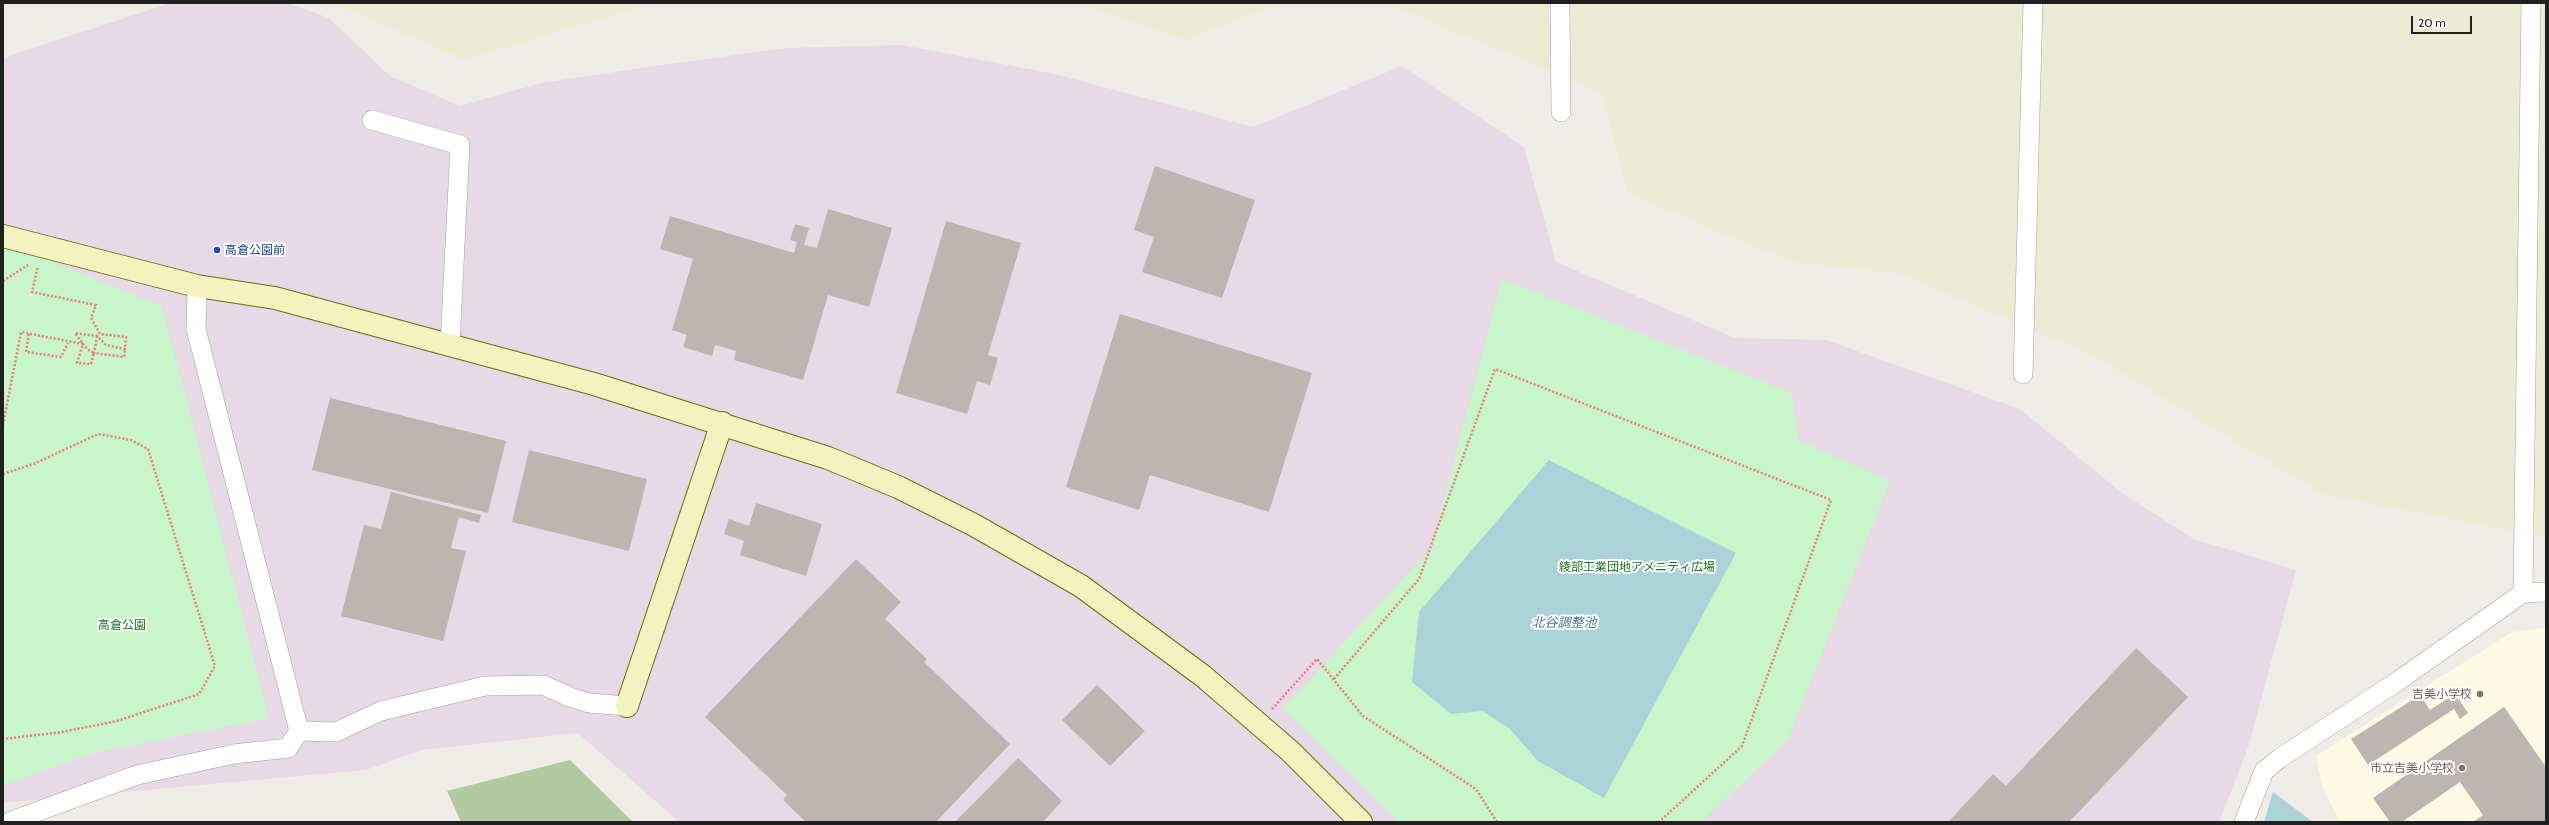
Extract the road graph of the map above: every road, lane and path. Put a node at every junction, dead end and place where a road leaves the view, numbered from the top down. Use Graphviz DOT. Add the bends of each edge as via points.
graph roads {
  1 [pos="1560,3"];
  2 [pos="2033,3"];
  3 [pos="2532,3"];
  4 [pos="1561,112"];
  5 [pos="372,120"];
  6 [pos="3,236"];
  7 [pos="35,260"];
  8 [pos="39,263"];
  9 [pos="3,281"];
  10 [pos="197,286"];
  11 [pos="29,334"];
  12 [pos="97,336"];
  13 [pos="68,343"];
  14 [pos="83,344"];
  15 [pos="450,345"];
  16 [pos="124,349"];
  17 [pos="94,354"];
  18 [pos="2023,374"];
  19 [pos="722,423"];
  20 [pos="3,425"];
  21 [pos="3,474"];
  22 [pos="2546,592"];
  23 [pos="2523,593"];
  24 [pos="1334,679"];
  25 [pos="627,706"];
  26 [pos="1258,724"];
  27 [pos="299,731"];
  28 [pos="3,738"];
  29 [pos="9,822"];
  30 [pos="1361,822"];
  31 [pos="1497,822"];
  32 [pos="1659,822"];
  33 [pos="2244,822"];
  1 -- 4 [label="street"];
  2 -- 18 [label="street"];
  3 -- 23 [label="street"];
  5 -- 15 [label="street" via="460,145"];
  6 -- 10 [label="street"];
  7 -- 9 [label="path"];
  8 -- 16 [label="path" via="32,292 96,305 91,318 100,334 126,337"];
  10 -- 15 [label="street" via="275,298"];
  10 -- 27 [label="street" via="196,328"];
  11 -- 13 [label="path"];
  11 -- 13 [label="path" via="26,352 61,357"];
  11 -- 20 [label="path" via="22,332"];
  12 -- 14 [label="path" via="75,333"];
  12 -- 16 [label="path" via="106,345"];
  12 -- 17 [label="path"];
  13 -- 14 [label="path"];
  14 -- 17 [label="path"];
  14 -- 17 [label="path" via="77,363 91,364"];
  15 -- 19 [label="street" via="594,384"];
  16 -- 17 [label="path" via="124,357"];
  19 -- 25 [label="street"];
  19 -- 26 [label="street" via="828,458 898,487 974,525 1081,586 1203,676"];
  21 -- 28 [label="path" via="36,463 98,434 131,440 148,449 215,666 199,694 116,721 62,732"];
  22 -- 23 [label="street"];
  23 -- 33 [label="street" via="2264,771"];
  24 -- 26 [label="path" via="1317,659"];
  24 -- 31 [label="path" via="1363,716 1476,789"];
  24 -- 32 [label="path" via="1419,579 1495,369 1831,500 1742,746"];
  25 -- 27 [label="street" via="589,703 570,698 543,685 485,686 382,711 336,732"];
  26 -- 30 [label="street" via="1290,751"];
  27 -- 29 [label="street" via="288,748 234,754 137,775"];
}
